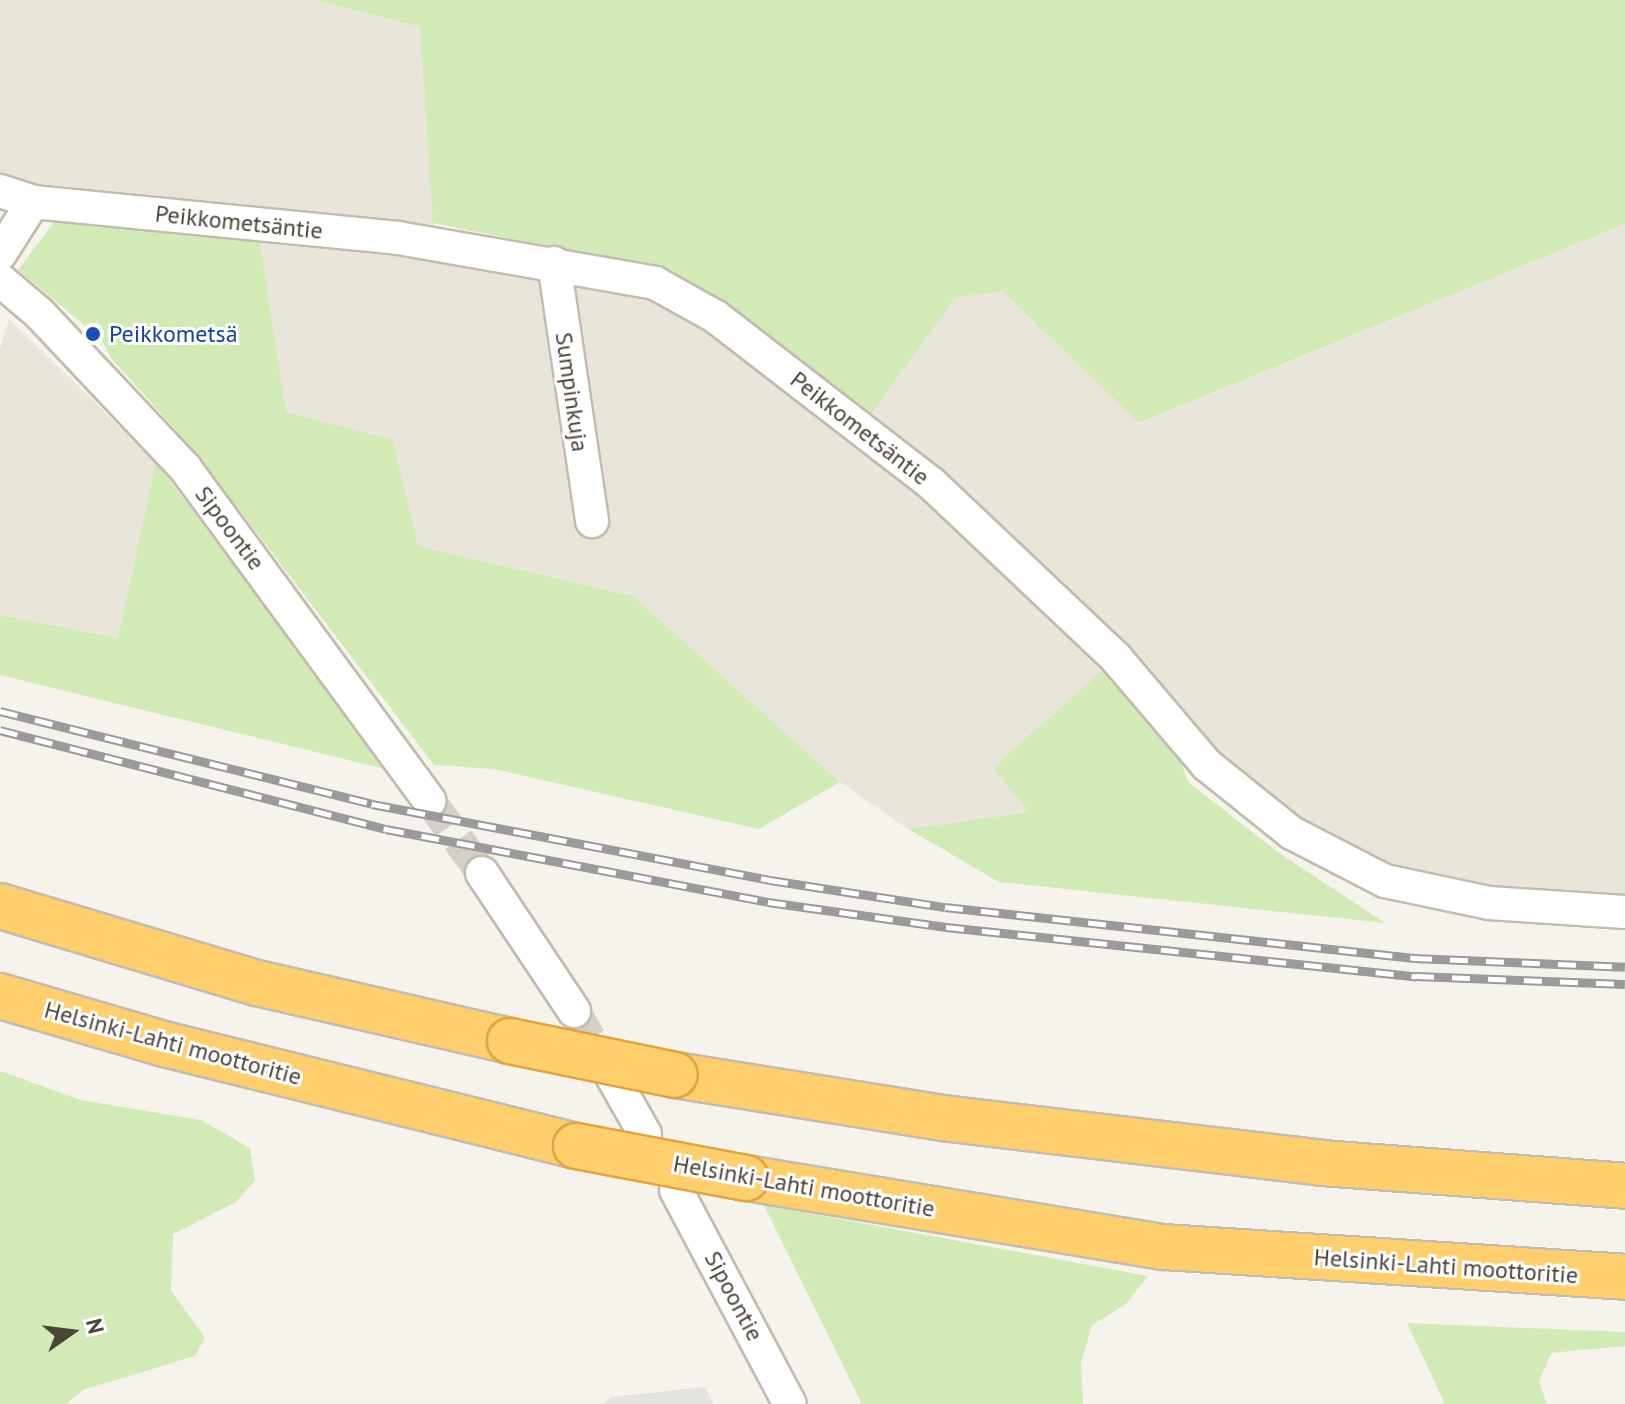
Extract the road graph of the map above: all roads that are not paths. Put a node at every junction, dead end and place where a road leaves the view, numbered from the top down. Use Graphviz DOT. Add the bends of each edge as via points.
graph roads {
  1 [pos="0,191"];
  2 [pos="33,202"];
  3 [pos="0,254"];
  4 [pos="554,263"];
  5 [pos="0,280"];
  6 [pos="592,521"];
  7 [pos="430,801"];
  8 [pos="482,873"];
  9 [pos="0,906"];
  10 [pos="1625,912"];
  11 [pos="0,996"];
  12 [pos="574,1011"];
  13 [pos="612,1076"];
  14 [pos="645,1134"];
  15 [pos="1625,1186"];
  16 [pos="676,1190"];
  17 [pos="1625,1277"];
  18 [pos="790,1404"];
  1 -- 2 [label="street, Peikkometsäntie"];
  2 -- 3 [label="street"];
  2 -- 4 [label="street, Peikkometsäntie" via="398,238"];
  4 -- 6 [label="street, Sumpinkuja"];
  4 -- 10 [label="street, Peikkometsäntie" via="655,283 736,332 948,498 1116,658 1207,765 1292,833 1385,881 1489,903"];
  5 -- 7 [label="street, Sipoontie" via="39,313 185,468"];
  8 -- 12 [label="street"];
  9 -- 15 [label="highway, bridge" via="257,983 675,1075 950,1119 1322,1163"];
  11 -- 17 [label="highway, Helsinki-Lahti moottoritie, bridge" via="164,1044 576,1146 746,1178 1164,1247"];
  13 -- 14 [label="street"];
  16 -- 18 [label="street, Sipoontie"];
}
